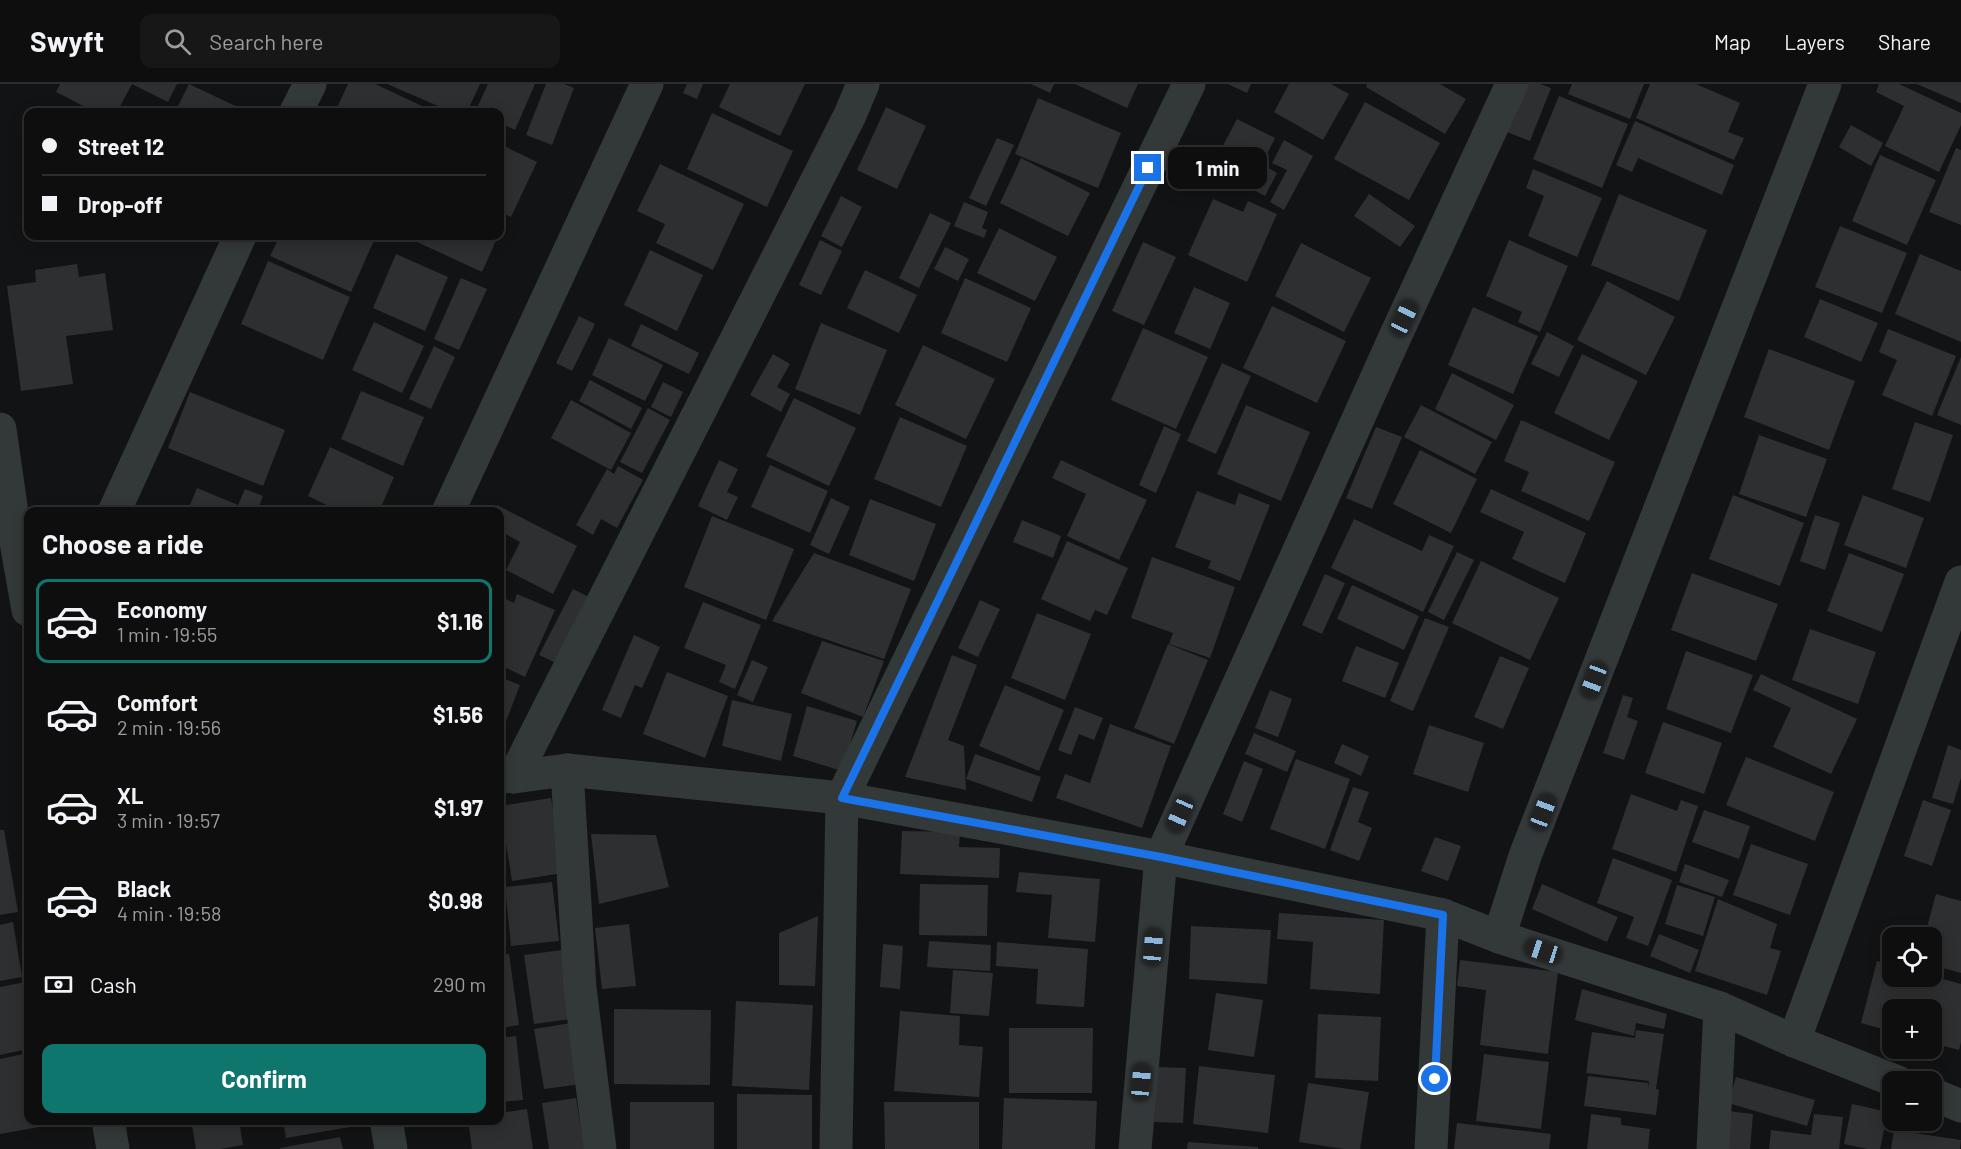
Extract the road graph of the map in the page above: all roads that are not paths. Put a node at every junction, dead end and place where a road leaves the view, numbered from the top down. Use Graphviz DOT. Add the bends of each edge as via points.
graph roads {
  1 [pos="309,84"];
  2 [pos="646,84"];
  3 [pos="864,84"];
  4 [pos="1189,84"];
  5 [pos="1512,84"];
  6 [pos="1825,84"];
  7 [pos="298,108"];
  8 [pos="238,240"];
  9 [pos="0,429"];
  10 [pos="116,507"];
  11 [pos="450,507"];
  12 [pos="9,550"];
  13 [pos="1961,582"];
  14 [pos="24,597"];
  15 [pos="567,770"];
  16 [pos="507,777"];
  17 [pos="842,798"];
  18 [pos="1161,857"];
  19 [pos="1443,915"];
  20 [pos="1499,937"];
  21 [pos="1720,1008"];
  22 [pos="1794,1041"];
  23 [pos="1882,1076"];
  24 [pos="1942,1099"];
  25 [pos="1961,1106"];
  26 [pos="109,1125"];
  27 [pos="387,1125"];
  28 [pos="113,1149"];
  29 [pos="391,1149"];
  30 [pos="600,1149"];
  31 [pos="836,1149"];
  32 [pos="1135,1149"];
  33 [pos="1431,1149"];
  34 [pos="1713,1149"];
  1 -- 7 [label="street"];
  2 -- 11 [label="street"];
  3 -- 16 [label="street"];
  4 -- 17 [label="street"];
  5 -- 18 [label="street"];
  6 -- 20 [label="street" via="1526,856"];
  8 -- 10 [label="street"];
  9 -- 12 [label="street"];
  12 -- 14 [label="street"];
  13 -- 22 [label="street"];
  15 -- 16 [label="street"];
  15 -- 17 [label="street"];
  15 -- 30 [label="street" via="580,988"];
  17 -- 18 [label="street"];
  17 -- 31 [label="street"];
  18 -- 19 [label="street"];
  18 -- 32 [label="street"];
  19 -- 20 [label="street"];
  19 -- 33 [label="street"];
  20 -- 21 [label="street"];
  21 -- 22 [label="street"];
  21 -- 34 [label="street"];
  22 -- 23 [label="street"];
  24 -- 25 [label="street"];
  26 -- 28 [label="street"];
  27 -- 29 [label="street"];
}
